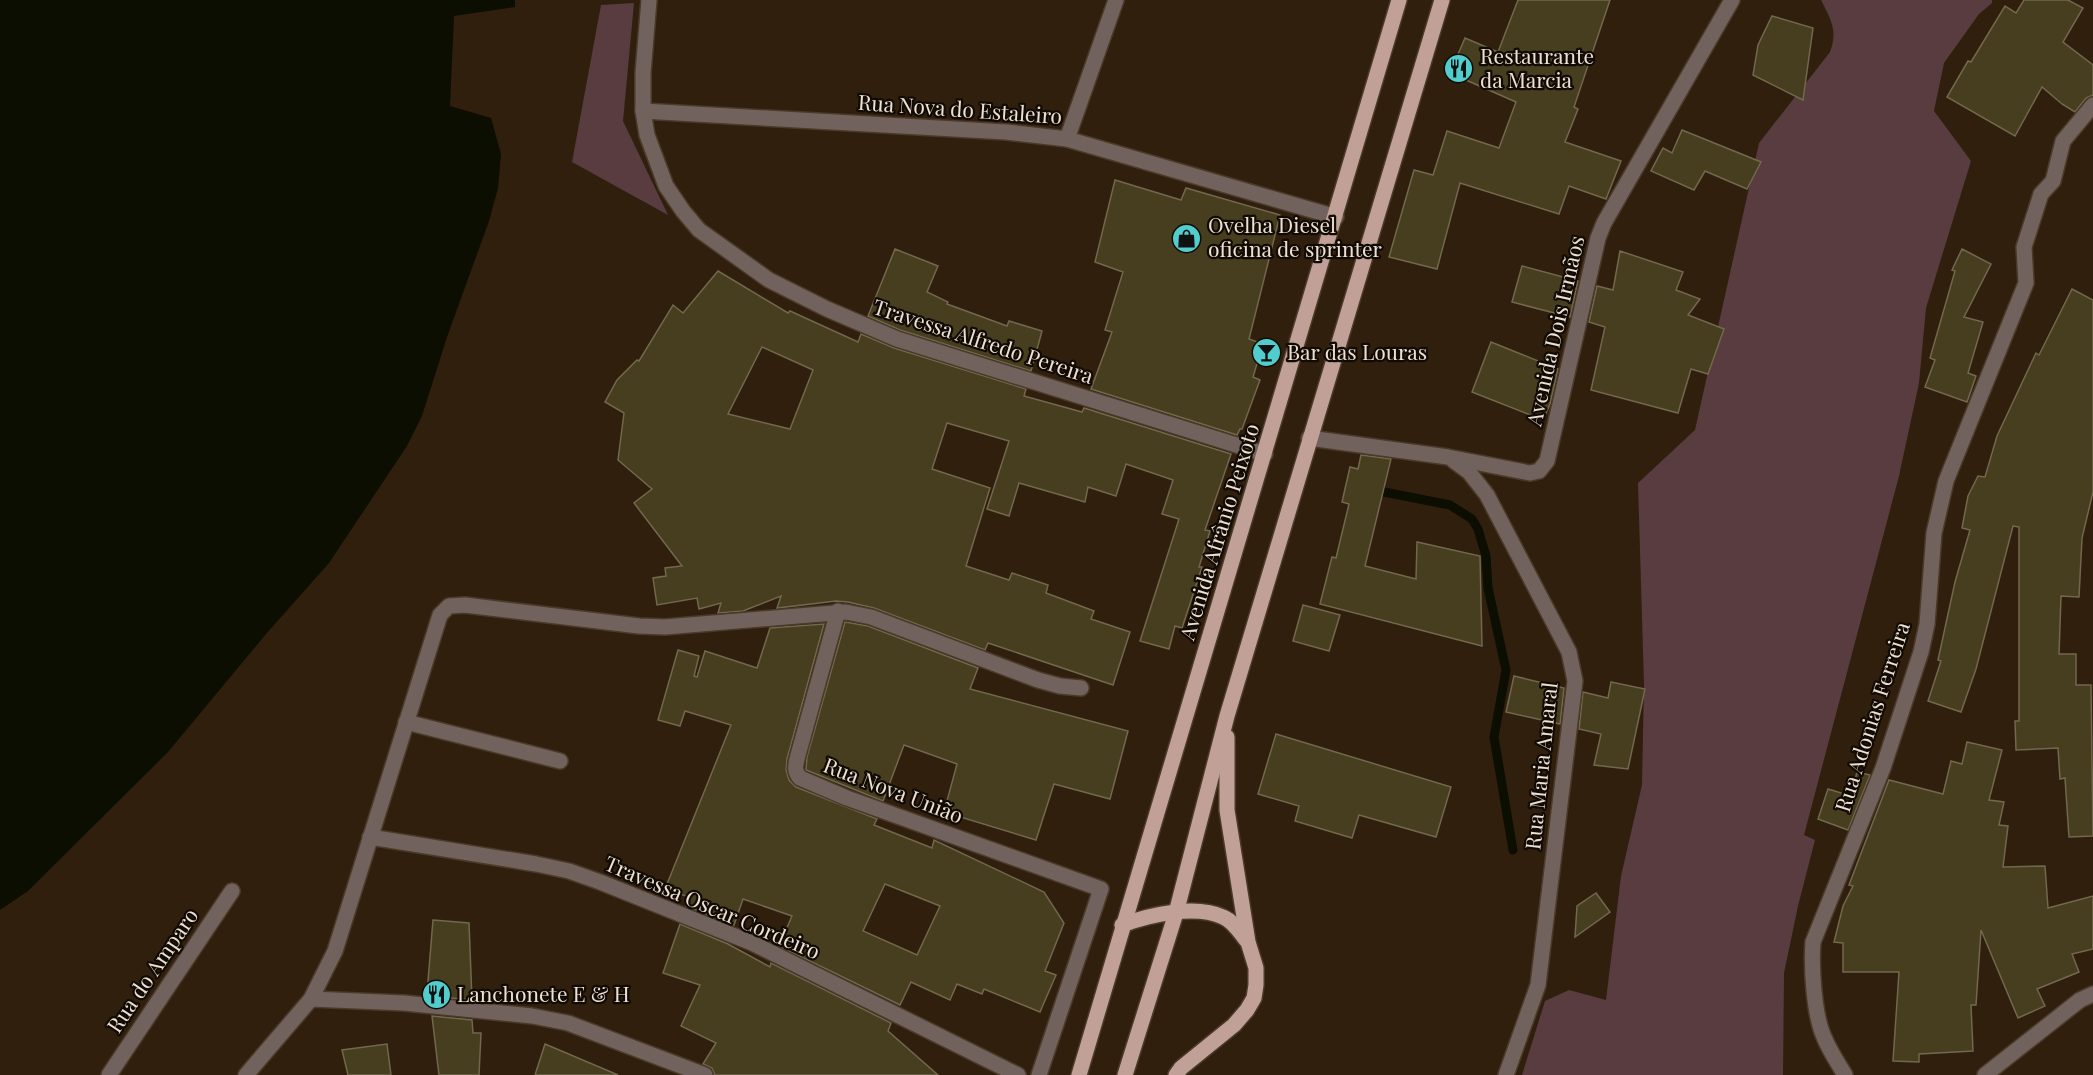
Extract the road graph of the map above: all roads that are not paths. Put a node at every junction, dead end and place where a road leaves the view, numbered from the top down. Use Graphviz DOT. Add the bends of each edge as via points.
graph roads {
  1 [pos="649,0"];
  2 [pos="1116,0"];
  3 [pos="1399,0"];
  4 [pos="1442,0"];
  5 [pos="1732,0"];
  6 [pos="2093,105"];
  7 [pos="643,111"];
  8 [pos="1067,139"];
  9 [pos="1336,217"];
  10 [pos="1309,438"];
  11 [pos="1265,454"];
  12 [pos="1448,457"];
  13 [pos="838,611"];
  14 [pos="1081,688"];
  15 [pos="1227,716"];
  16 [pos="406,722"];
  17 [pos="560,761"];
  18 [pos="370,837"];
  19 [pos="232,891"];
  20 [pos="1176,913"];
  21 [pos="1122,925"];
  22 [pos="1248,942"];
  23 [pos="2093,994"];
  24 [pos="311,999"];
  25 [pos="109,1075"];
  26 [pos="246,1075"];
  27 [pos="705,1075"];
  28 [pos="1018,1075"];
  29 [pos="1040,1075"];
  30 [pos="1079,1075"];
  31 [pos="1125,1075"];
  32 [pos="1176,1075"];
  33 [pos="1506,1075"];
  34 [pos="1845,1075"];
  35 [pos="1985,1075"];
  1 -- 7 [label="street, Travessa Alfredo Pereira"];
  2 -- 8 [label="street"];
  3 -- 9 [label="main road, Avenida Afrânio Peixoto"];
  4 -- 10 [label="main road"];
  5 -- 12 [label="street, Avenida Dois Irmãos" via="1604,223 1547,461 1539,471 1530,473"];
  6 -- 34 [label="street, Rua Adonias Ferreira" via="2063,141 2053,181 2042,194 2024,247 2026,283 1946,481 1934,534 1927,624 1920,652 1883,768 1814,942 1812,959 1823,1036"];
  7 -- 8 [label="street, Rua Nova do Estaleiro"];
  7 -- 11 [label="street, Travessa Alfredo Pereira" via="647,135 666,186 682,211 699,230 769,280 897,339"];
  8 -- 9 [label="street, Rua Nova do Estaleiro"];
  9 -- 11 [label="main road, Avenida Afrânio Peixoto"];
  10 -- 12 [label="street, Avenida Dois Irmãos"];
  10 -- 15 [label="main road"];
  11 -- 21 [label="main road, Avenida Afrânio Peixoto"];
  12 -- 33 [label="street, Rua Maria Amaral" via="1469,472 1487,495 1569,652 1575,681 1538,985"];
  13 -- 14 [label="street" via="871,617 1038,680"];
  13 -- 16 [label="street" via="665,627 465,604 449,606 440,615"];
  13 -- 29 [label="street, Rua Nova União" via="796,774 847,798 1101,889"];
  15 -- 20 [label="main road"];
  15 -- 22 [label="main road" via="1227,810"];
  16 -- 17 [label="street"];
  16 -- 18 [label="street"];
  18 -- 24 [label="street" via="335,951"];
  18 -- 28 [label="street, Travessa Oscar Cordeiro" via="513,859 600,882 752,944"];
  19 -- 25 [label="street, Rua do Amparo"];
  20 -- 21 [label="main road"];
  20 -- 22 [label="main road" via="1192,910 1224,917"];
  20 -- 31 [label="main road"];
  21 -- 30 [label="main road, Avenida Afrânio Peixoto"];
  22 -- 32 [label="main road" via="1256,968 1254,998 1234,1025"];
  23 -- 35 [label="street"];
  24 -- 26 [label="street"];
  24 -- 27 [label="street" via="404,1003 532,1016 568,1023"];
}
